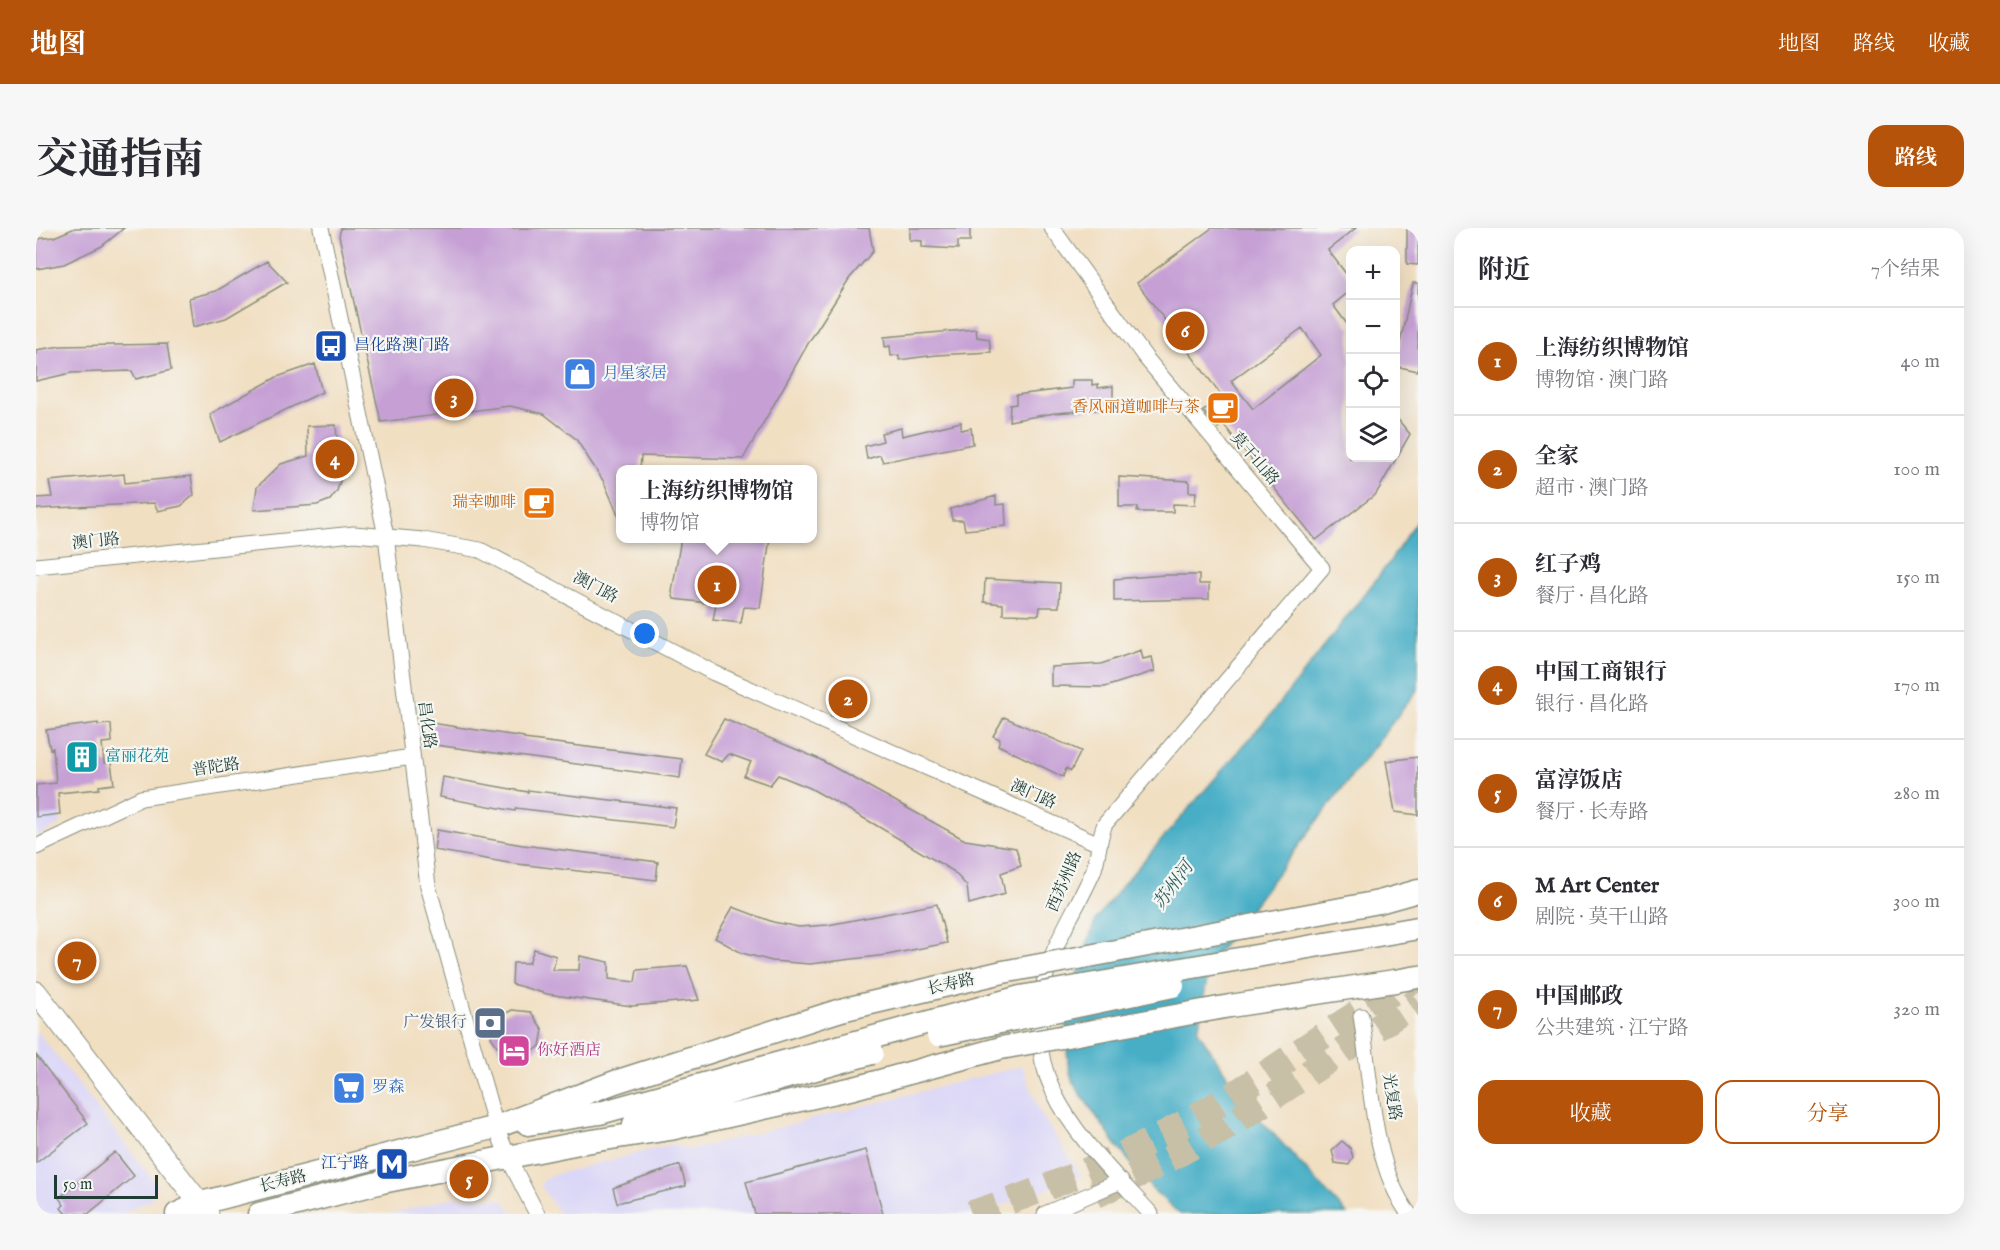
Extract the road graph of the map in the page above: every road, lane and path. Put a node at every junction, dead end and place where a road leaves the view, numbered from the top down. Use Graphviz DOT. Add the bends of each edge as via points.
graph roads {
  1 [pos="321,228"];
  2 [pos="1052,228"];
  3 [pos="386,536"];
  4 [pos="36,566"];
  5 [pos="1322,568"];
  6 [pos="412,757"];
  7 [pos="1099,844"];
  8 [pos="36,847"];
  9 [pos="1418,891"];
  10 [pos="1418,928"];
  11 [pos="1418,943"];
  12 [pos="1418,977"];
  13 [pos="36,992"];
  14 [pos="1361,1016"];
  15 [pos="767,1074"];
  16 [pos="496,1127"];
  17 [pos="579,1143"];
  18 [pos="508,1157"];
  19 [pos="1121,1182"];
  20 [pos="205,1208"];
  21 [pos="177,1214"];
  22 [pos="259,1214"];
  23 [pos="537,1214"];
  24 [pos="1045,1214"];
  25 [pos="1151,1214"];
  26 [pos="1409,1214"];
  1 -- 3 [label="street, 昌化路"];
  2 -- 5 [label="street, 莫干山路" via="1145,357"];
  3 -- 4 [label="street, 澳门路" via="337,535"];
  3 -- 6 [label="street, 昌化路"];
  3 -- 7 [label="street, 澳门路" via="460,545 498,557 714,673"];
  5 -- 7 [label="street, 西苏州路" via="1111,815"];
  6 -- 8 [label="street, 普陀路" via="141,798"];
  6 -- 16 [label="street, 昌化路" via="428,886"];
  7 -- 19 [label="street, 西苏州路" via="1095,868 1051,960 1041,1004 1040,1041 1045,1073 1062,1110"];
  9 -- 16 [label="main road, 长寿路, bridge" via="1379,902 1003,972 841,1010 615,1082"];
  10 -- 15 [label="main road, 长寿路, bridge" via="1020,997"];
  11 -- 15 [label="main road, 长寿路, bridge" via="1088,1002"];
  12 -- 17 [label="main road, 长寿路, bridge" via="1001,1048 854,1088 670,1129"];
  13 -- 20 [label="main road"];
  14 -- 26 [label="street, 光复路" via="1382,1152 1396,1198"];
  15 -- 16 [label="main road, 长寿路" via="600,1113"];
  15 -- 17 [label="main road, 长寿路"];
  16 -- 18 [label="street, 昌化路"];
  16 -- 20 [label="main road, 长寿路"];
  17 -- 18 [label="main road, 长寿路"];
  18 -- 22 [label="main road, 长寿路" via="382,1182"];
  18 -- 23 [label="street, 昌化路"];
  19 -- 24 [label="street"];
  19 -- 25 [label="street, 西苏州路"];
  20 -- 21 [label="main road, 长寿路"];
}
